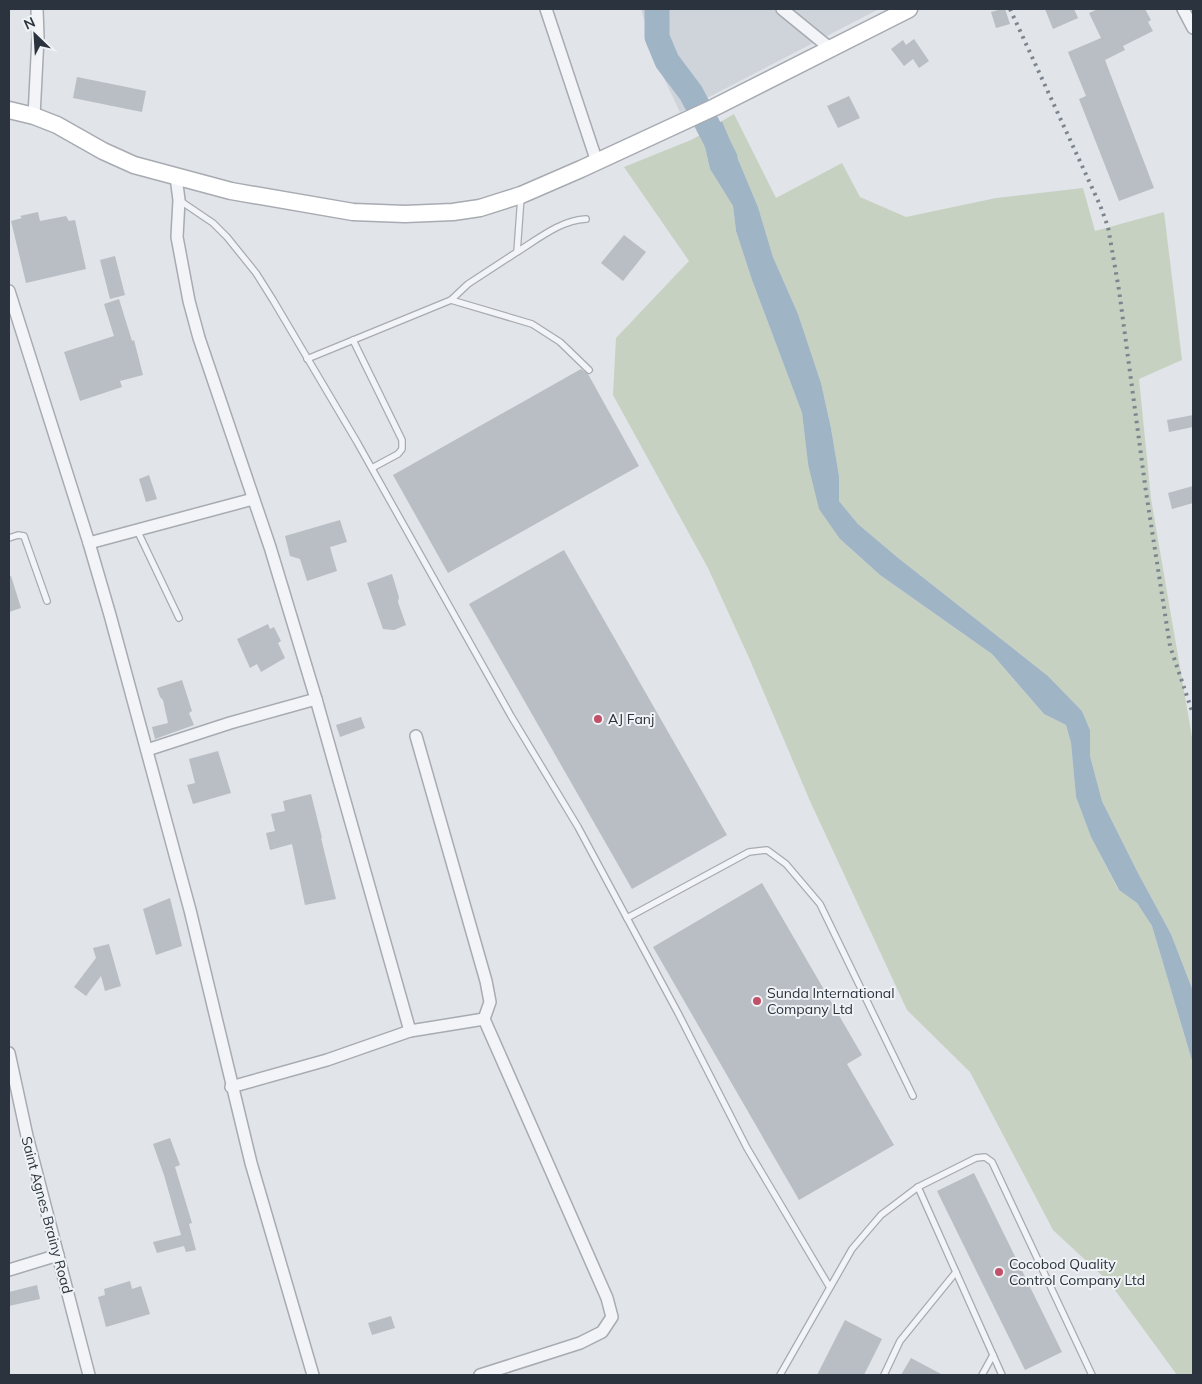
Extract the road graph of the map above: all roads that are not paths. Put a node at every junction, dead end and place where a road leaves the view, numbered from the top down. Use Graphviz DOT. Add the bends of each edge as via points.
graph roads {
  1 [pos="37,9"];
  2 [pos="546,9"];
  3 [pos="782,9"];
  4 [pos="909,9"];
  5 [pos="1183,9"];
  6 [pos="1193,28"];
  7 [pos="831,49"];
  8 [pos="9,110"];
  9 [pos="34,116"];
  10 [pos="597,162"];
  11 [pos="176,177"];
  12 [pos="521,195"];
  13 [pos="179,200"];
  14 [pos="586,219"];
  15 [pos="517,252"];
  16 [pos="9,291"];
  17 [pos="452,300"];
  18 [pos="353,340"];
  19 [pos="307,359"];
  20 [pos="589,370"];
  21 [pos="372,468"];
  22 [pos="253,499"];
  23 [pos="137,530"];
  24 [pos="9,538"];
  25 [pos="89,543"];
  26 [pos="47,601"];
  27 [pos="179,618"];
  28 [pos="316,699"];
  29 [pos="416,736"];
  30 [pos="147,750"];
  31 [pos="627,918"];
  32 [pos="484,1019"];
  33 [pos="410,1032"];
  34 [pos="9,1053"];
  35 [pos="231,1087"];
  36 [pos="914,1096"];
  37 [pos="918,1187"];
  38 [pos="58,1255"];
  39 [pos="9,1270"];
  40 [pos="956,1272"];
  41 [pos="829,1286"];
  42 [pos="993,1356"];
  43 [pos="89,1375"];
  44 [pos="313,1375"];
  45 [pos="480,1375"];
  46 [pos="780,1375"];
  47 [pos="884,1375"];
  48 [pos="982,1375"];
  49 [pos="1002,1375"];
  50 [pos="1092,1375"];
  1 -- 9 [label="street"];
  2 -- 10 [label="street"];
  3 -- 7 [label="street"];
  4 -- 7 [label="main road"];
  5 -- 6 [label="street"];
  7 -- 10 [label="main road"];
  8 -- 9 [label="main road"];
  9 -- 11 [label="main road" via="134,165"];
  10 -- 12 [label="main road"];
  11 -- 12 [label="main road" via="231,191 362,212 452,212 480,208"];
  11 -- 13 [label="street"];
  12 -- 15 [label="lane"];
  13 -- 19 [label="lane" via="213,223 232,244 264,286"];
  13 -- 22 [label="street" via="177,236 189,302"];
  14 -- 15 [label="lane" via="562,224"];
  15 -- 17 [label="lane" via="468,284"];
  16 -- 25 [label="street"];
  17 -- 18 [label="lane"];
  17 -- 20 [label="lane" via="532,324 560,342"];
  18 -- 19 [label="lane"];
  18 -- 21 [label="lane" via="402,440 398,454"];
  19 -- 21 [label="lane"];
  21 -- 31 [label="lane"];
  22 -- 23 [label="street"];
  22 -- 28 [label="street"];
  23 -- 25 [label="street"];
  23 -- 27 [label="lane"];
  24 -- 26 [label="lane" via="24,536"];
  25 -- 30 [label="street"];
  28 -- 30 [label="street"];
  28 -- 33 [label="street"];
  29 -- 32 [label="street" via="486,981 490,1002"];
  30 -- 35 [label="street" via="190,910"];
  31 -- 36 [label="lane" via="749,852 767,850 786,864 820,904"];
  31 -- 41 [label="lane" via="747,1148"];
  32 -- 33 [label="street"];
  32 -- 45 [label="street" via="607,1298 612,1317 602,1332 580,1343"];
  33 -- 35 [label="street"];
  34 -- 38 [label="street, Saint Agnes Brainy Road" via="26,1136"];
  35 -- 44 [label="street"];
  37 -- 40 [label="lane"];
  37 -- 41 [label="lane" via="880,1215 852,1249"];
  37 -- 50 [label="lane" via="976,1158 985,1157 992,1162"];
  38 -- 39 [label="street"];
  38 -- 43 [label="street, Saint Agnes Brainy Road"];
  40 -- 42 [label="lane"];
  40 -- 47 [label="lane" via="900,1342"];
  41 -- 46 [label="lane"];
  42 -- 48 [label="lane"];
  42 -- 49 [label="lane"];
}
